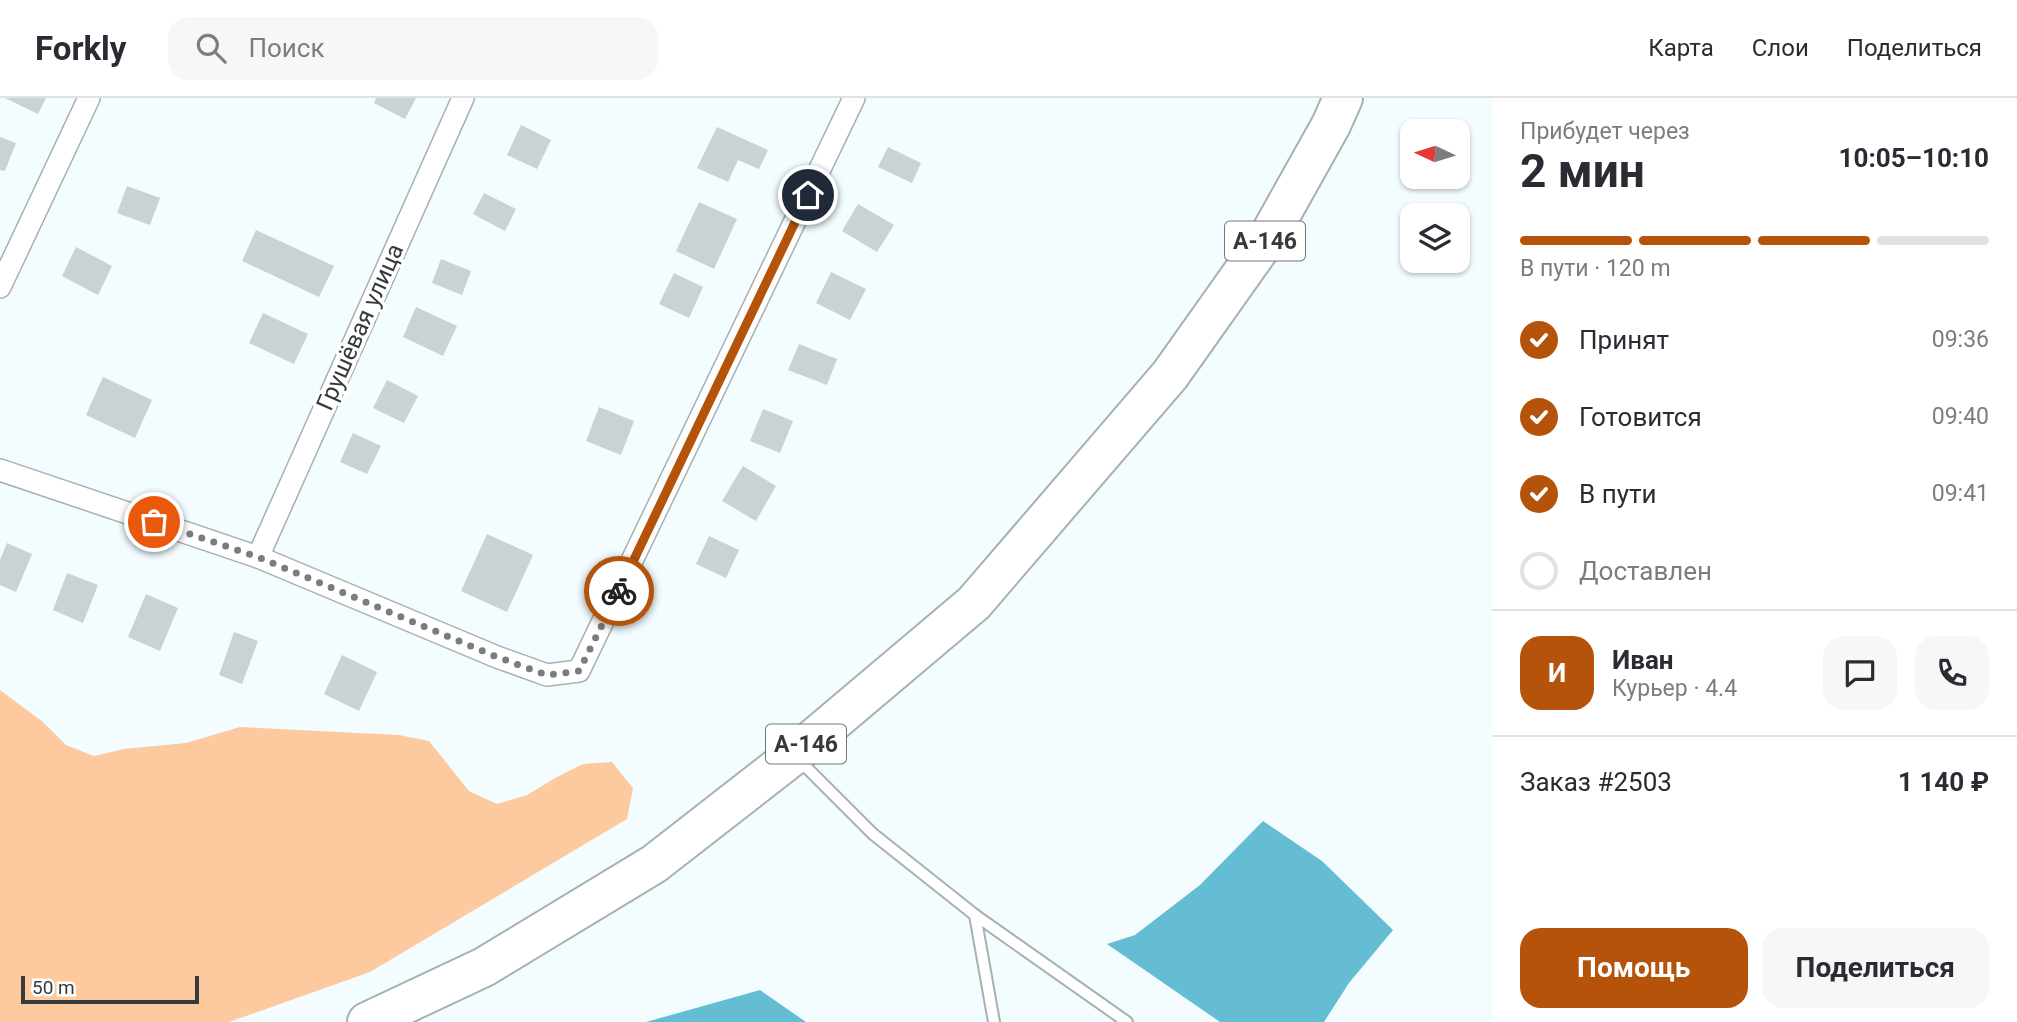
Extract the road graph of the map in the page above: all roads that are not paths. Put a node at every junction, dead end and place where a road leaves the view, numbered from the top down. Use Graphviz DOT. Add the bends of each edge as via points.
graph roads {
  1 [pos="89,98"];
  2 [pos="463,98"];
  3 [pos="854,98"];
  4 [pos="1343,98"];
  5 [pos="0,287"];
  6 [pos="0,470"];
  7 [pos="258,557"];
  8 [pos="793,755"];
  9 [pos="975,915"];
  10 [pos="367,1022"];
  11 [pos="995,1022"];
  12 [pos="1127,1022"];
  1 -- 5 [label="street"];
  2 -- 7 [label="street, Грушёвая улица"];
  3 -- 7 [label="street" via="579,671 547,675"];
  4 -- 8 [label="highway, А-146" via="1270,233 1170,375 974,603"];
  6 -- 7 [label="street"];
  8 -- 9 [label="lane" via="873,834"];
  8 -- 10 [label="highway, А-146" via="654,864 484,967"];
  9 -- 11 [label="lane"];
  9 -- 12 [label="lane"];
}
